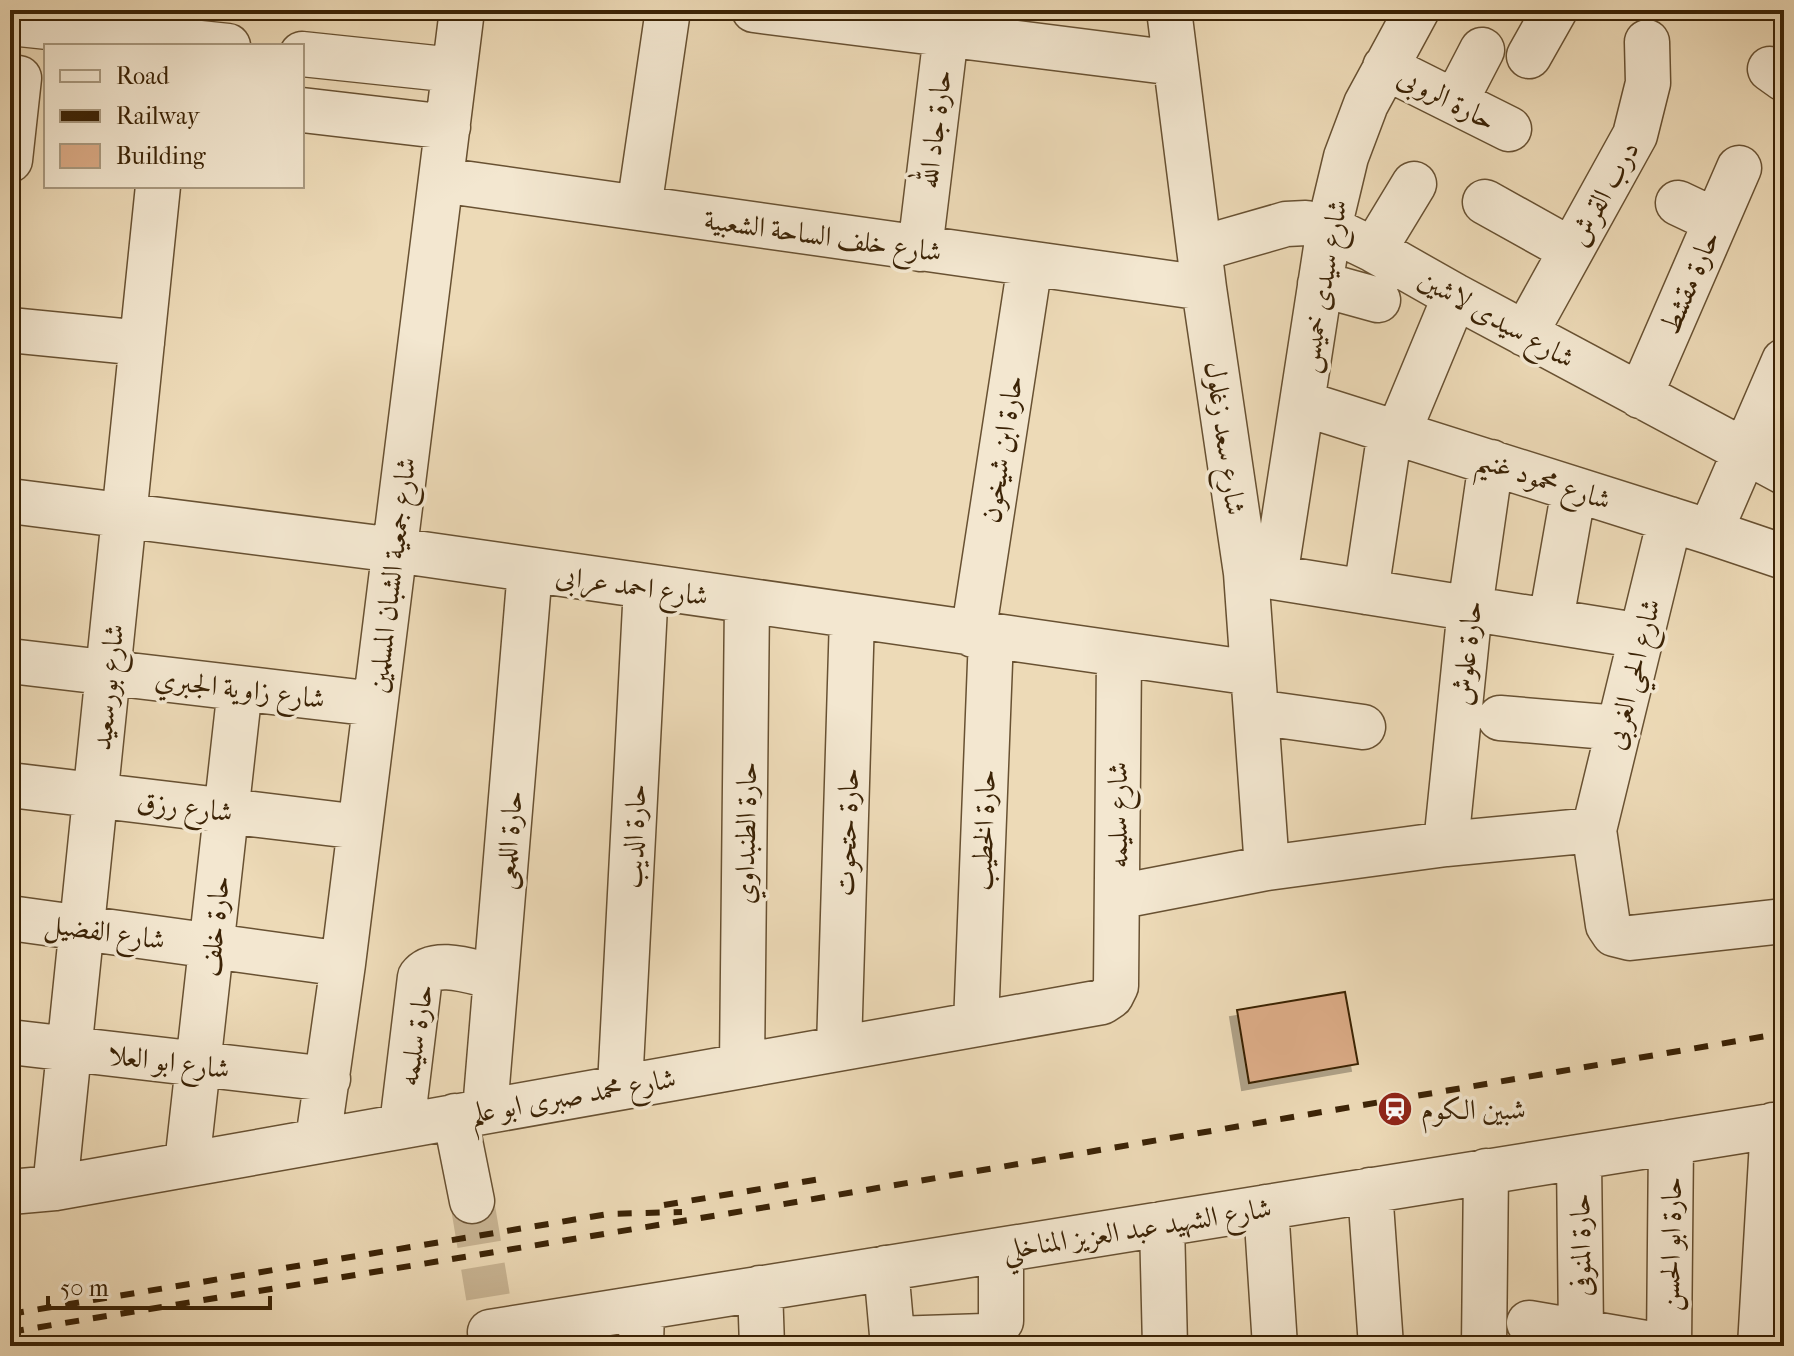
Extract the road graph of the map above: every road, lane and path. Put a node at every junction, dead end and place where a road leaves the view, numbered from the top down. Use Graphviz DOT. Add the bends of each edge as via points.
graph roads {
  1 [pos="462,10"];
  2 [pos="668,10"];
  3 [pos="754,10"];
  4 [pos="1169,10"];
  5 [pos="1417,10"];
  6 [pos="1555,10"];
  7 [pos="822,14"];
  8 [pos="947,22"];
  9 [pos="10,23"];
  10 [pos="174,32"];
  11 [pos="1647,42"];
  12 [pos="220,44"];
  13 [pos="1482,50"];
  14 [pos="304,54"];
  15 [pos="1529,56"];
  16 [pos="1175,63"];
  17 [pos="1385,67"];
  18 [pos="454,70"];
  19 [pos="25,79"];
  20 [pos="1455,102"];
  21 [pos="304,110"];
  22 [pos="448,127"];
  23 [pos="1509,129"];
  24 [pos="10,160"];
  25 [pos="1739,168"];
  26 [pos="441,180"];
  27 [pos="1414,184"];
  28 [pos="158,188"];
  29 [pos="1485,202"];
  30 [pos="639,208"];
  31 [pos="1329,228"];
  32 [pos="920,249"];
  33 [pos="1374,250"];
  34 [pos="1571,250"];
  35 [pos="1030,264"];
  36 [pos="1202,268"];
  37 [pos="1320,284"];
  38 [pos="1455,296"];
  39 [pos="1378,300"];
  40 [pos="10,330"];
  41 [pos="1525,334"];
  42 [pos="142,343"];
  43 [pos="1784,361"];
  44 [pos="1640,396"];
  45 [pos="1302,403"];
  46 [pos="1394,432"];
  47 [pos="1745,453"];
  48 [pos="1491,462"];
  49 [pos="1784,472"];
  50 [pos="1574,489"];
  51 [pos="10,501"];
  52 [pos="125,515"];
  53 [pos="1690,525"];
  54 [pos="395,550"];
  55 [pos="1784,557"];
  56 [pos="530,570"];
  57 [pos="1261,575"];
  58 [pos="646,587"];
  59 [pos="1366,592"];
  60 [pos="747,601"];
  61 [pos="1470,608"];
  62 [pos="852,617"];
  63 [pos="1551,620"];
  64 [pos="982,636"];
  65 [pos="1642,636"];
  66 [pos="1119,656"];
  67 [pos="10,661"];
  68 [pos="108,672"];
  69 [pos="240,688"];
  70 [pos="1255,693"];
  71 [pos="375,704"];
  72 [pos="1500,718"];
  73 [pos="1363,727"];
  74 [pos="1619,728"];
  75 [pos="10,785"];
  76 [pos="96,795"];
  77 [pos="227,811"];
  78 [pos="360,827"];
  79 [pos="1594,830"];
  80 [pos="1446,844"];
  81 [pos="1267,868"];
  82 [pos="1117,897"];
  83 [pos="10,918"];
  84 [pos="1784,921"];
  85 [pos="82,928"];
  86 [pos="212,945"];
  87 [pos="343,964"];
  88 [pos="1116,974"];
  89 [pos="496,977"];
  90 [pos="976,1024"];
  91 [pos="10,1042"];
  92 [pos="839,1048"];
  93 [pos="69,1049"];
  94 [pos="199,1065"];
  95 [pos="742,1065"];
  96 [pos="328,1079"];
  97 [pos="620,1086"];
  98 [pos="470,1113"];
  99 [pos="1779,1124"];
  100 [pos="402,1125"];
  101 [pos="318,1140"];
  102 [pos="1671,1142"];
  103 [pos="1579,1158"];
  104 [pos="187,1164"];
  105 [pos="1486,1171"];
  106 [pos="55,1188"];
  107 [pos="1370,1190"];
  108 [pos="10,1192"];
  109 [pos="472,1201"];
  110 [pos="1266,1207"];
  111 [pos="1162,1224"];
  112 [pos="1001,1250"];
  113 [pos="886,1268"];
  114 [pos="760,1288"];
  115 [pos="1529,1323"];
  116 [pos="489,1325"];
  117 [pos="641,1327"];
  118 [pos="1581,1332"];
  119 [pos="893,1343"];
  120 [pos="762,1346"];
  121 [pos="1165,1346"];
  122 [pos="1275,1346"];
  123 [pos="1381,1346"];
  124 [pos="1484,1346"];
  125 [pos="1666,1346"];
  126 [pos="1760,1346"];
  1 -- 18 [label="street, شارع جمعية الشبان المسلمين"];
  2 -- 30 [label="street"];
  3 -- 7 [label="street"];
  4 -- 16 [label="street, شارع سعد زغلول"];
  5 -- 17 [label="street, شارع سيدى خميس"];
  6 -- 15 [label="street"];
  7 -- 8 [label="street"];
  8 -- 16 [label="street"];
  8 -- 32 [label="street, حارة جاد الله"];
  9 -- 10 [label="street"];
  10 -- 12 [label="street"];
  11 -- 34 [label="street, درب القرش" via="1648,83 1641,118"];
  13 -- 20 [label="street"];
  14 -- 18 [label="street"];
  16 -- 36 [label="street, شارع سعد زغلول"];
  17 -- 20 [label="street, حارة الروبى"];
  17 -- 31 [label="street, شارع سيدى خميس" via="1346,157"];
  18 -- 22 [label="street, شارع جمعية الشبان المسلمين"];
  19 -- 24 [label="street"];
  20 -- 23 [label="street, حارة الروبى"];
  21 -- 22 [label="street"];
  22 -- 26 [label="street, شارع جمعية الشبان المسلمين"];
  25 -- 44 [label="street, حارة مقشط" via="1697,212"];
  26 -- 30 [label="street, شارع خلف الساحة الشعبية"];
  26 -- 54 [label="street, شارع جمعية الشبان المسلمين"];
  27 -- 33 [label="street"];
  28 -- 42 [label="street, شارع بورسعيد"];
  29 -- 34 [label="street"];
  30 -- 32 [label="street, شارع خلف الساحة الشعبية"];
  31 -- 33 [label="street, شارع سيدى لاشين"];
  31 -- 36 [label="street, شارع سيدى لاشين" via="1286,224"];
  31 -- 37 [label="street, شارع سيدى خميس"];
  32 -- 35 [label="street, شارع خلف الساحة الشعبية"];
  33 -- 38 [label="street, شارع سيدى لاشين"];
  34 -- 41 [label="street, درب القرش"];
  35 -- 36 [label="street, شارع خلف الساحة الشعبية"];
  35 -- 64 [label="street, حارة ابن شيخون"];
  36 -- 57 [label="street, شارع سعد زغلول"];
  37 -- 39 [label="street"];
  37 -- 45 [label="street, شارع سيدى خميس"];
  38 -- 41 [label="street, شارع سيدى لاشين"];
  38 -- 46 [label="street"];
  40 -- 42 [label="street"];
  41 -- 44 [label="street, شارع سيدى لاشين"];
  42 -- 52 [label="street, شارع بورسعيد"];
  43 -- 47 [label="street, شارع الحي الغربى"];
  44 -- 47 [label="street, شارع سيدى لاشين"];
  45 -- 46 [label="street, شارع محمود غنيم"];
  45 -- 57 [label="street, شارع سيدى خميس"];
  46 -- 48 [label="street, شارع محمود غنيم"];
  46 -- 59 [label="street"];
  47 -- 49 [label="street, شارع سيدى لاشين"];
  47 -- 53 [label="street, شارع الحي الغربى"];
  48 -- 50 [label="street, شارع محمود غنيم"];
  48 -- 61 [label="street, حارة علوش"];
  50 -- 53 [label="street, شارع محمود غنيم"];
  50 -- 63 [label="street"];
  51 -- 52 [label="street, شارع احمد عرابى"];
  52 -- 54 [label="street, شارع احمد عرابى"];
  52 -- 68 [label="street, شارع بورسعيد"];
  53 -- 55 [label="street, شارع محمود غنيم"];
  53 -- 65 [label="street, شارع الحي الغربى"];
  54 -- 56 [label="street, شارع احمد عرابى"];
  54 -- 71 [label="street, شارع جمعية الشبان المسلمين"];
  56 -- 58 [label="street, شارع احمد عرابى"];
  56 -- 89 [label="street, حارة اللمعى"];
  57 -- 59 [label="street"];
  57 -- 70 [label="street, شارع سعد زغلول"];
  58 -- 60 [label="street, شارع احمد عرابى"];
  58 -- 97 [label="street, حارة الديب"];
  59 -- 61 [label="street"];
  60 -- 62 [label="street, شارع احمد عرابى"];
  60 -- 95 [label="street, حارة الطنبداوي"];
  61 -- 63 [label="street"];
  61 -- 80 [label="street, حارة علوش"];
  62 -- 64 [label="street, شارع احمد عرابى"];
  62 -- 92 [label="street, حارة حتحوت"];
  63 -- 65 [label="street"];
  64 -- 66 [label="street, شارع احمد عرابى"];
  64 -- 90 [label="street, حارة الخطيب"];
  65 -- 74 [label="street, شارع الحي الغربى"];
  66 -- 70 [label="street, شارع احمد عرابى"];
  66 -- 82 [label="street, شارع سليمه"];
  67 -- 68 [label="street, شارع زاوية الجبري"];
  68 -- 69 [label="street, شارع زاوية الجبري"];
  68 -- 76 [label="street, شارع بورسعيد"];
  69 -- 71 [label="street, شارع زاوية الجبري"];
  69 -- 77 [label="street, حارة خلف"];
  70 -- 73 [label="street, شارع احمد عرابى"];
  70 -- 81 [label="street, شارع سعد زغلول"];
  71 -- 78 [label="street, شارع جمعية الشبان المسلمين"];
  72 -- 74 [label="street"];
  74 -- 79 [label="street, شارع الحي الغربى"];
  75 -- 76 [label="street, شارع رزق"];
  76 -- 77 [label="street, شارع رزق"];
  76 -- 85 [label="street, شارع بورسعيد"];
  77 -- 78 [label="street, شارع رزق"];
  77 -- 86 [label="street, حارة خلف"];
  78 -- 87 [label="street, شارع جمعية الشبان المسلمين"];
  79 -- 80 [label="street"];
  79 -- 84 [label="street" via="1608,925 1614,934 1630,938"];
  80 -- 81 [label="street"];
  81 -- 82 [label="street"];
  82 -- 88 [label="street, شارع سليمه"];
  83 -- 85 [label="street, شارع الفضيل"];
  85 -- 86 [label="street, شارع الفضيل"];
  85 -- 93 [label="street, شارع بورسعيد"];
  86 -- 87 [label="street, شارع الفضيل"];
  86 -- 94 [label="street, حارة خلف"];
  87 -- 96 [label="street, شارع جمعية الشبان المسلمين"];
  88 -- 90 [label="street, شارع محمد صبرى ابو علم" via="1111,996 1102,1002"];
  89 -- 98 [label="street, حارة اللمعى"];
  89 -- 100 [label="street, حارة سليمه" via="438,966 420,977"];
  90 -- 92 [label="street, شارع محمد صبرى ابو علم"];
  91 -- 93 [label="street, شارع ابو العلا"];
  92 -- 95 [label="street, شارع محمد صبرى ابو علم"];
  93 -- 94 [label="street, شارع ابو العلا"];
  93 -- 106 [label="street, شارع بورسعيد"];
  94 -- 96 [label="street, شارع ابو العلا"];
  94 -- 104 [label="street, حارة خلف"];
  95 -- 97 [label="street, شارع محمد صبرى ابو علم"];
  96 -- 101 [label="street, شارع جمعية الشبان المسلمين"];
  97 -- 98 [label="street, شارع محمد صبرى ابو علم"];
  98 -- 100 [label="street, شارع محمد صبرى ابو علم"];
  98 -- 109 [label="street, حارة اللمعى"];
  99 -- 102 [label="street, شارع الشهيد عبد العزيز المناخلي"];
  99 -- 126 [label="street"];
  100 -- 101 [label="street, شارع محمد صبرى ابو علم"];
  101 -- 104 [label="street, شارع محمد صبرى ابو علم"];
  102 -- 103 [label="street, شارع الشهيد عبد العزيز المناخلي"];
  102 -- 125 [label="street, حارة ابو الحسن"];
  103 -- 105 [label="street, شارع الشهيد عبد العزيز المناخلي"];
  103 -- 118 [label="street, حارة المنوفى"];
  104 -- 106 [label="street, شارع محمد صبرى ابو علم"];
  105 -- 107 [label="street, شارع الشهيد عبد العزيز المناخلي"];
  105 -- 124 [label="street"];
  106 -- 108 [label="street, شارع محمد صبرى ابو علم"];
  107 -- 110 [label="street, شارع الشهيد عبد العزيز المناخلي"];
  107 -- 123 [label="street"];
  110 -- 111 [label="street, شارع الشهيد عبد العزيز المناخلي"];
  110 -- 122 [label="street"];
  111 -- 112 [label="street, شارع الشهيد عبد العزيز المناخلي"];
  111 -- 121 [label="street"];
  112 -- 113 [label="street, شارع الشهيد عبد العزيز المناخلي"];
  112 -- 119 [label="street" via="1001,1321 993,1332"];
  113 -- 114 [label="street, شارع الشهيد عبد العزيز المناخلي"];
  113 -- 119 [label="street"];
  114 -- 117 [label="street, شارع الشهيد عبد العزيز المناخلي"];
  114 -- 120 [label="street"];
  115 -- 118 [label="street"];
  116 -- 117 [label="street, شارع الشهيد عبد العزيز المناخلي"];
  118 -- 125 [label="street"];
}
